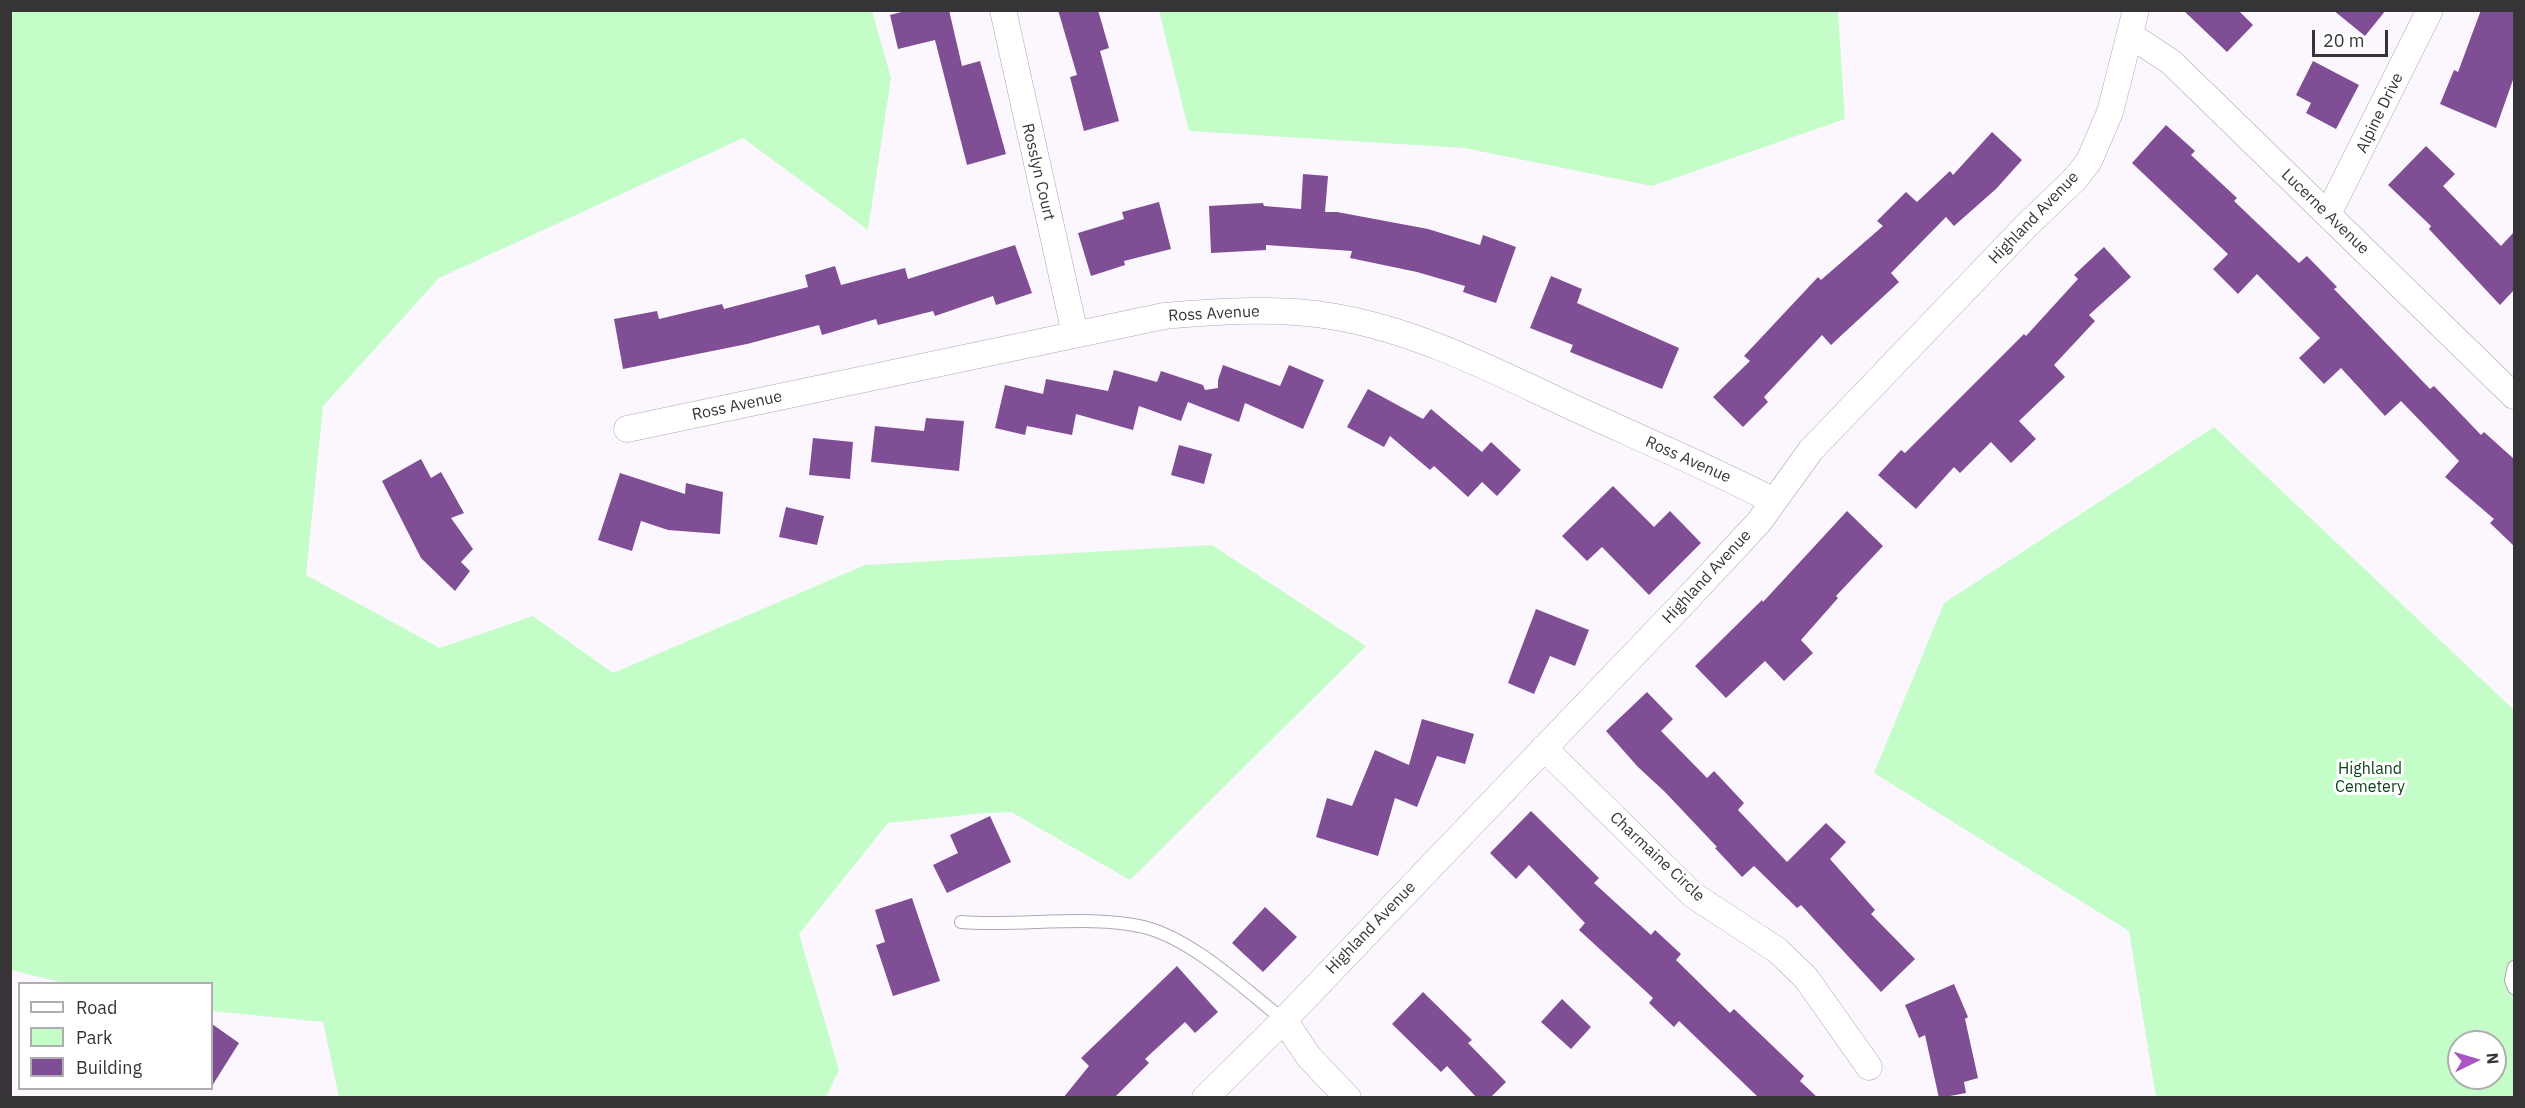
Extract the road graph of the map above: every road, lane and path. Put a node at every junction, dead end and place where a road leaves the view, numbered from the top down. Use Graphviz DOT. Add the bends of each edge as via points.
graph roads {
  1 [pos="1003,10"];
  2 [pos="2136,10"];
  3 [pos="2430,10"];
  4 [pos="2130,35"];
  5 [pos="2328,214"];
  6 [pos="1075,334"];
  7 [pos="2514,396"];
  8 [pos="627,429"];
  9 [pos="1774,501"];
  10 [pos="1544,748"];
  11 [pos="961,922"];
  12 [pos="2514,967"];
  13 [pos="2514,988"];
  14 [pos="1284,1020"];
  15 [pos="1869,1067"];
  16 [pos="1205,1098"];
  17 [pos="1348,1098"];
  1 -- 6 [label="street, Rosslyn Court"];
  2 -- 4 [label="street, Highland Avenue"];
  3 -- 5 [label="street, Alpine Drive"];
  4 -- 5 [label="street, Lucerne Avenue" via="2171,62"];
  4 -- 9 [label="street, Highland Avenue" via="2110,112 2089,161 1811,450"];
  5 -- 7 [label="street, Lucerne Avenue"];
  6 -- 8 [label="street, Ross Avenue"];
  6 -- 9 [label="street, Ross Avenue" via="1164,316 1229,310 1291,311 1337,317 1405,335 1489,369"];
  9 -- 10 [label="street, Highland Avenue" via="1743,539"];
  10 -- 14 [label="street, Highland Avenue"];
  10 -- 15 [label="street, Charmaine Circle" via="1693,895 1784,957 1806,978"];
  11 -- 14 [label="lane" via="1094,922 1143,927 1172,938"];
  12 -- 13 [label="lane"];
  14 -- 16 [label="street, Highland Avenue"];
  14 -- 17 [label="street" via="1309,1057"];
}
